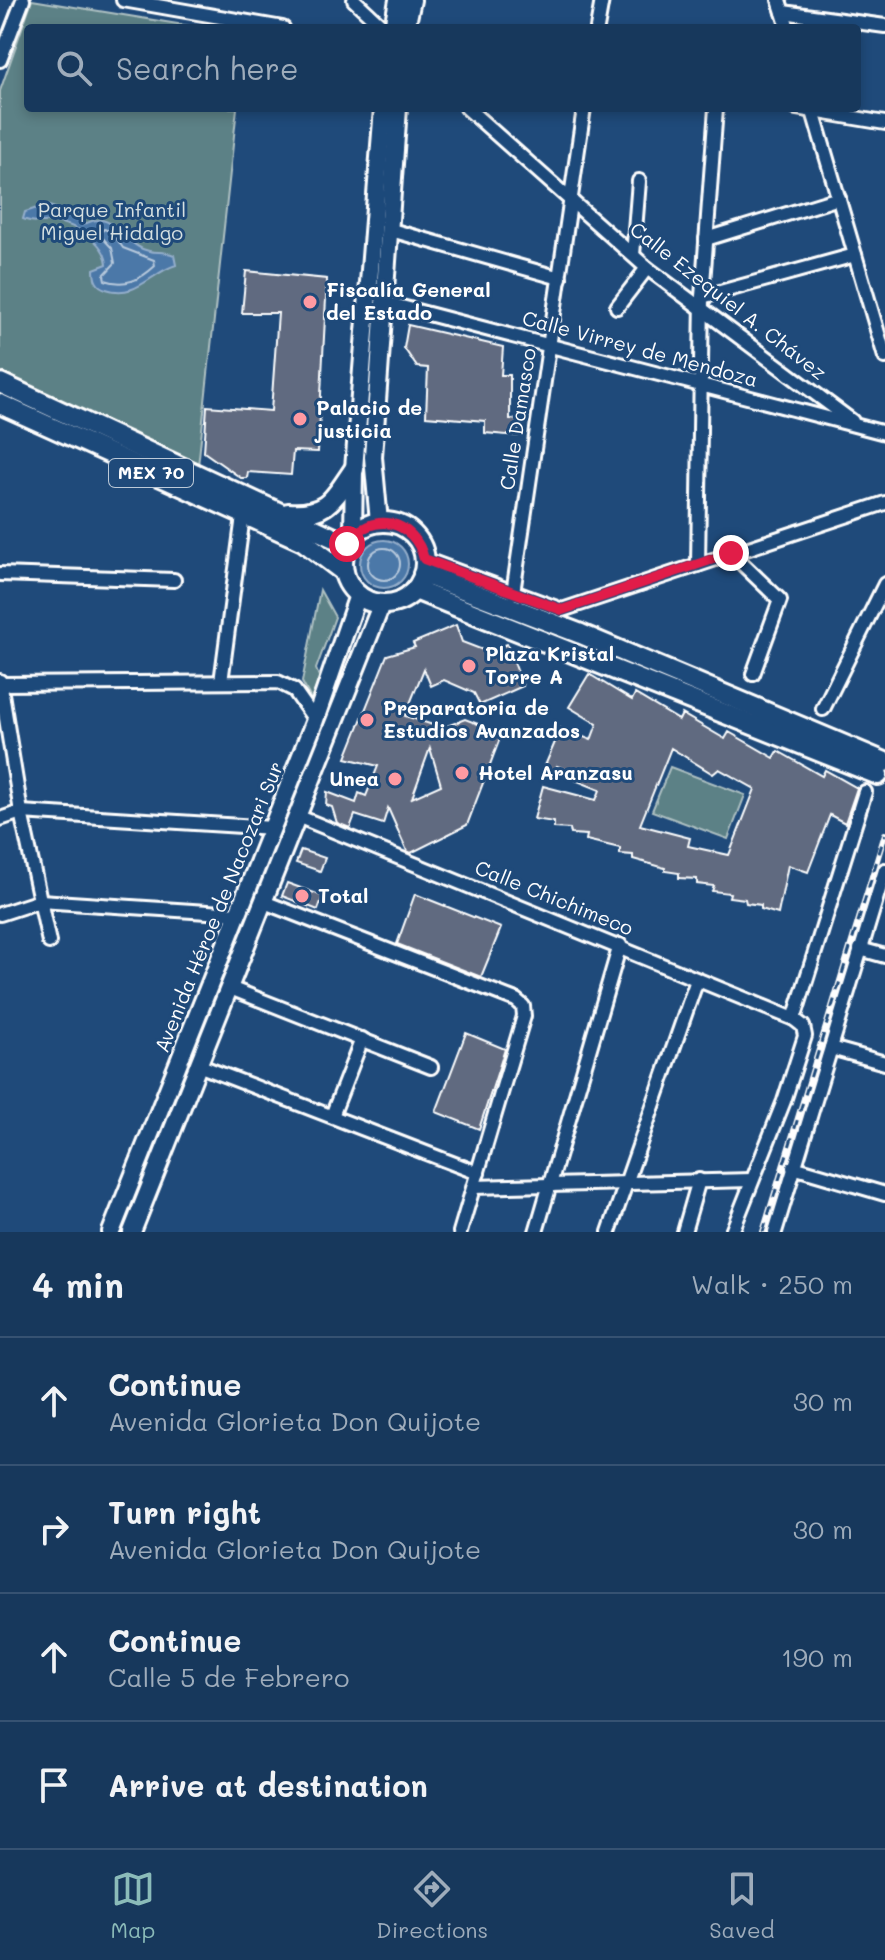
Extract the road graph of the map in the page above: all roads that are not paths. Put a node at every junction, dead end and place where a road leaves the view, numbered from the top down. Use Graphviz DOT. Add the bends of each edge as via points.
graph roads {
  1 [pos="23,0"];
  2 [pos="123,0"];
  3 [pos="354,0"];
  4 [pos="398,0"];
  5 [pos="412,0"];
  6 [pos="602,0"];
  7 [pos="781,6"];
  8 [pos="365,13"];
  9 [pos="260,24"];
  10 [pos="362,24"];
  11 [pos="379,24"];
  12 [pos="394,24"];
  13 [pos="407,24"];
  14 [pos="598,24"];
  15 [pos="885,26"];
  16 [pos="0,60"];
  17 [pos="383,112"];
  18 [pos="398,112"];
  19 [pos="472,112"];
  20 [pos="583,112"];
  21 [pos="716,112"];
  22 [pos="813,112"];
  23 [pos="828,112"];
  24 [pos="885,123"];
  25 [pos="639,181"];
  26 [pos="839,198"];
  27 [pos="572,201"];
  28 [pos="391,230"];
  29 [pos="706,239"];
  30 [pos="633,255"];
  31 [pos="855,255"];
  32 [pos="647,268"];
  33 [pos="560,278"];
  34 [pos="702,302"];
  35 [pos="386,303"];
  36 [pos="617,307"];
  37 [pos="550,346"];
  38 [pos="885,357"];
  39 [pos="0,383"];
  40 [pos="702,386"];
  41 [pos="0,404"];
  42 [pos="859,426"];
  43 [pos="885,433"];
  44 [pos="354,469"];
  45 [pos="885,503"];
  46 [pos="281,512"];
  47 [pos="243,516"];
  48 [pos="379,522"];
  49 [pos="350,539"];
  50 [pos="731,553"];
  51 [pos="698,565"];
  52 [pos="344,572"];
  53 [pos="0,574"];
  54 [pos="421,574"];
  55 [pos="174,580"];
  56 [pos="885,584"];
  57 [pos="513,593"];
  58 [pos="358,595"];
  59 [pos="382,603"];
  60 [pos="753,674"];
  61 [pos="221,682"];
  62 [pos="0,683"];
  63 [pos="1,700"];
  64 [pos="823,709"];
  65 [pos="315,720"];
  66 [pos="881,768"];
  67 [pos="865,792"];
  68 [pos="21,812"];
  69 [pos="297,816"];
  70 [pos="0,819"];
  71 [pos="272,828"];
  72 [pos="885,870"];
  73 [pos="40,901"];
  74 [pos="264,902"];
  75 [pos="0,914"];
  76 [pos="238,914"];
  77 [pos="49,942"];
  78 [pos="620,945"];
  79 [pos="860,949"];
  80 [pos="885,956"];
  81 [pos="697,980"];
  82 [pos="230,988"];
  83 [pos="794,1019"];
  84 [pos="362,1039"];
  85 [pos="831,1048"];
  86 [pos="885,1063"];
  87 [pos="198,1065"];
  88 [pos="431,1067"];
  89 [pos="332,1116"];
  90 [pos="793,1167"];
  91 [pos="478,1173"];
  92 [pos="699,1180"];
  93 [pos="752,1180"];
  94 [pos="628,1181"];
  95 [pos="553,1184"];
  96 [pos="474,1187"];
  97 [pos="885,1194"];
  98 [pos="111,1232"];
  99 [pos="132,1232"];
  100 [pos="460,1232"];
  101 [pos="536,1232"];
  102 [pos="609,1232"];
  103 [pos="684,1232"];
  104 [pos="732,1232"];
  105 [pos="775,1232"];
  1 -- 16 [label="street"];
  2 -- 9 [label="street"];
  3 -- 8 [label="street"];
  4 -- 12 [label="main road"];
  5 -- 13 [label="main road"];
  6 -- 14 [label="street"];
  7 -- 15 [label="street"];
  8 -- 10 [label="street"];
  8 -- 11 [label="street"];
  17 -- 44 [label="main road"];
  18 -- 28 [label="main road"];
  19 -- 27 [label="street, Calle Ezequiel A. Chávez"];
  20 -- 27 [label="street, Calle Damasco"];
  21 -- 29 [label="street"];
  22 -- 26 [label="street"];
  23 -- 24 [label="street"];
  25 -- 30 [label="street"];
  26 -- 29 [label="street"];
  26 -- 31 [label="street"];
  27 -- 30 [label="street, Calle Ezequiel A. Chávez"];
  27 -- 33 [label="street, Calle Damasco"];
  28 -- 33 [label="street"];
  28 -- 35 [label="main road"];
  29 -- 34 [label="street"];
  30 -- 32 [label="street, Calle Ezequiel A. Chávez"];
  31 -- 34 [label="street"];
  31 -- 38 [label="street"];
  32 -- 34 [label="street, Calle Ezequiel A. Chávez"];
  32 -- 36 [label="street"];
  33 -- 37 [label="street, Calle Damasco"];
  34 -- 40 [label="street"];
  34 -- 42 [label="street, Calle Ezequiel A. Chávez"];
  35 -- 37 [label="street, Calle Virrey de Mendoza"];
  35 -- 48 [label="main road" via="373,457"];
  37 -- 40 [label="street, Calle Virrey de Mendoza"];
  37 -- 57 [label="street, Calle Damasco"];
  39 -- 46 [label="main road, MEX 70"];
  40 -- 42 [label="street, Calle Virrey de Mendoza"];
  40 -- 51 [label="street"];
  41 -- 47 [label="main road, MEX 70"];
  42 -- 43 [label="street, Calle Virrey de Mendoza"];
  44 -- 46 [label="main road" via="332,503 315,511"];
  44 -- 49 [label="main road"];
  45 -- 50 [label="street"];
  46 -- 49 [label="main road, MEX 70"];
  47 -- 52 [label="main road, MEX 70" via="303,541"];
  47 -- 61 [label="street"];
  48 -- 49 [label="main road"];
  48 -- 54 [label="main road" via="409,530 421,545"];
  49 -- 52 [label="main road"];
  50 -- 51 [label="street"];
  50 -- 60 [label="street" via="780,600"];
  51 -- 57 [label="street" via="562,610"];
  52 -- 58 [label="main road, MEX 70"];
  53 -- 55 [label="street"];
  54 -- 57 [label="street"];
  54 -- 59 [label="main road" via="397,601"];
  54 -- 66 [label="main road"];
  56 -- 64 [label="street"];
  58 -- 59 [label="main road"];
  58 -- 65 [label="main road, Avenida Héroe de Nacozari Sur"];
  59 -- 69 [label="main road, Avenida Héroe de Nacozari Sur"];
  61 -- 62 [label="street"];
  61 -- 65 [label="street" via="286,683"];
  62 -- 63 [label="street"];
  63 -- 68 [label="street"];
  65 -- 71 [label="main road, Avenida Héroe de Nacozari Sur"];
  67 -- 83 [label="street"];
  68 -- 70 [label="street"];
  68 -- 71 [label="street"];
  68 -- 73 [label="street"];
  69 -- 74 [label="main road, Avenida Héroe de Nacozari Sur"];
  69 -- 78 [label="street, Calle Chichimeco"];
  71 -- 76 [label="main road, Avenida Héroe de Nacozari Sur"];
  72 -- 79 [label="street"];
  73 -- 75 [label="street"];
  73 -- 76 [label="street"];
  73 -- 77 [label="street"];
  74 -- 82 [label="main road, Avenida Héroe de Nacozari Sur"];
  74 -- 91 [label="street" via="523,1006"];
  76 -- 98 [label="main road, Avenida Héroe de Nacozari Sur"];
  78 -- 81 [label="street, Calle Chichimeco"];
  78 -- 95 [label="street"];
  79 -- 80 [label="street"];
  79 -- 85 [label="street"];
  81 -- 83 [label="street, Calle Chichimeco"];
  81 -- 94 [label="street"];
  82 -- 84 [label="street"];
  82 -- 87 [label="main road, Avenida Héroe de Nacozari Sur"];
  83 -- 93 [label="street" via="805,1036"];
  84 -- 88 [label="street"];
  84 -- 89 [label="street"];
  85 -- 86 [label="street"];
  85 -- 90 [label="street"];
  87 -- 89 [label="street"];
  87 -- 99 [label="main road, Avenida Héroe de Nacozari Sur"];
  89 -- 91 [label="street"];
  90 -- 97 [label="street"];
  90 -- 105 [label="street"];
  91 -- 96 [label="street"];
  92 -- 93 [label="street"];
  92 -- 94 [label="street"];
  92 -- 103 [label="street"];
  93 -- 104 [label="street"];
  94 -- 95 [label="street"];
  94 -- 102 [label="street"];
  95 -- 96 [label="street"];
  95 -- 101 [label="street"];
  96 -- 100 [label="street"];
}
